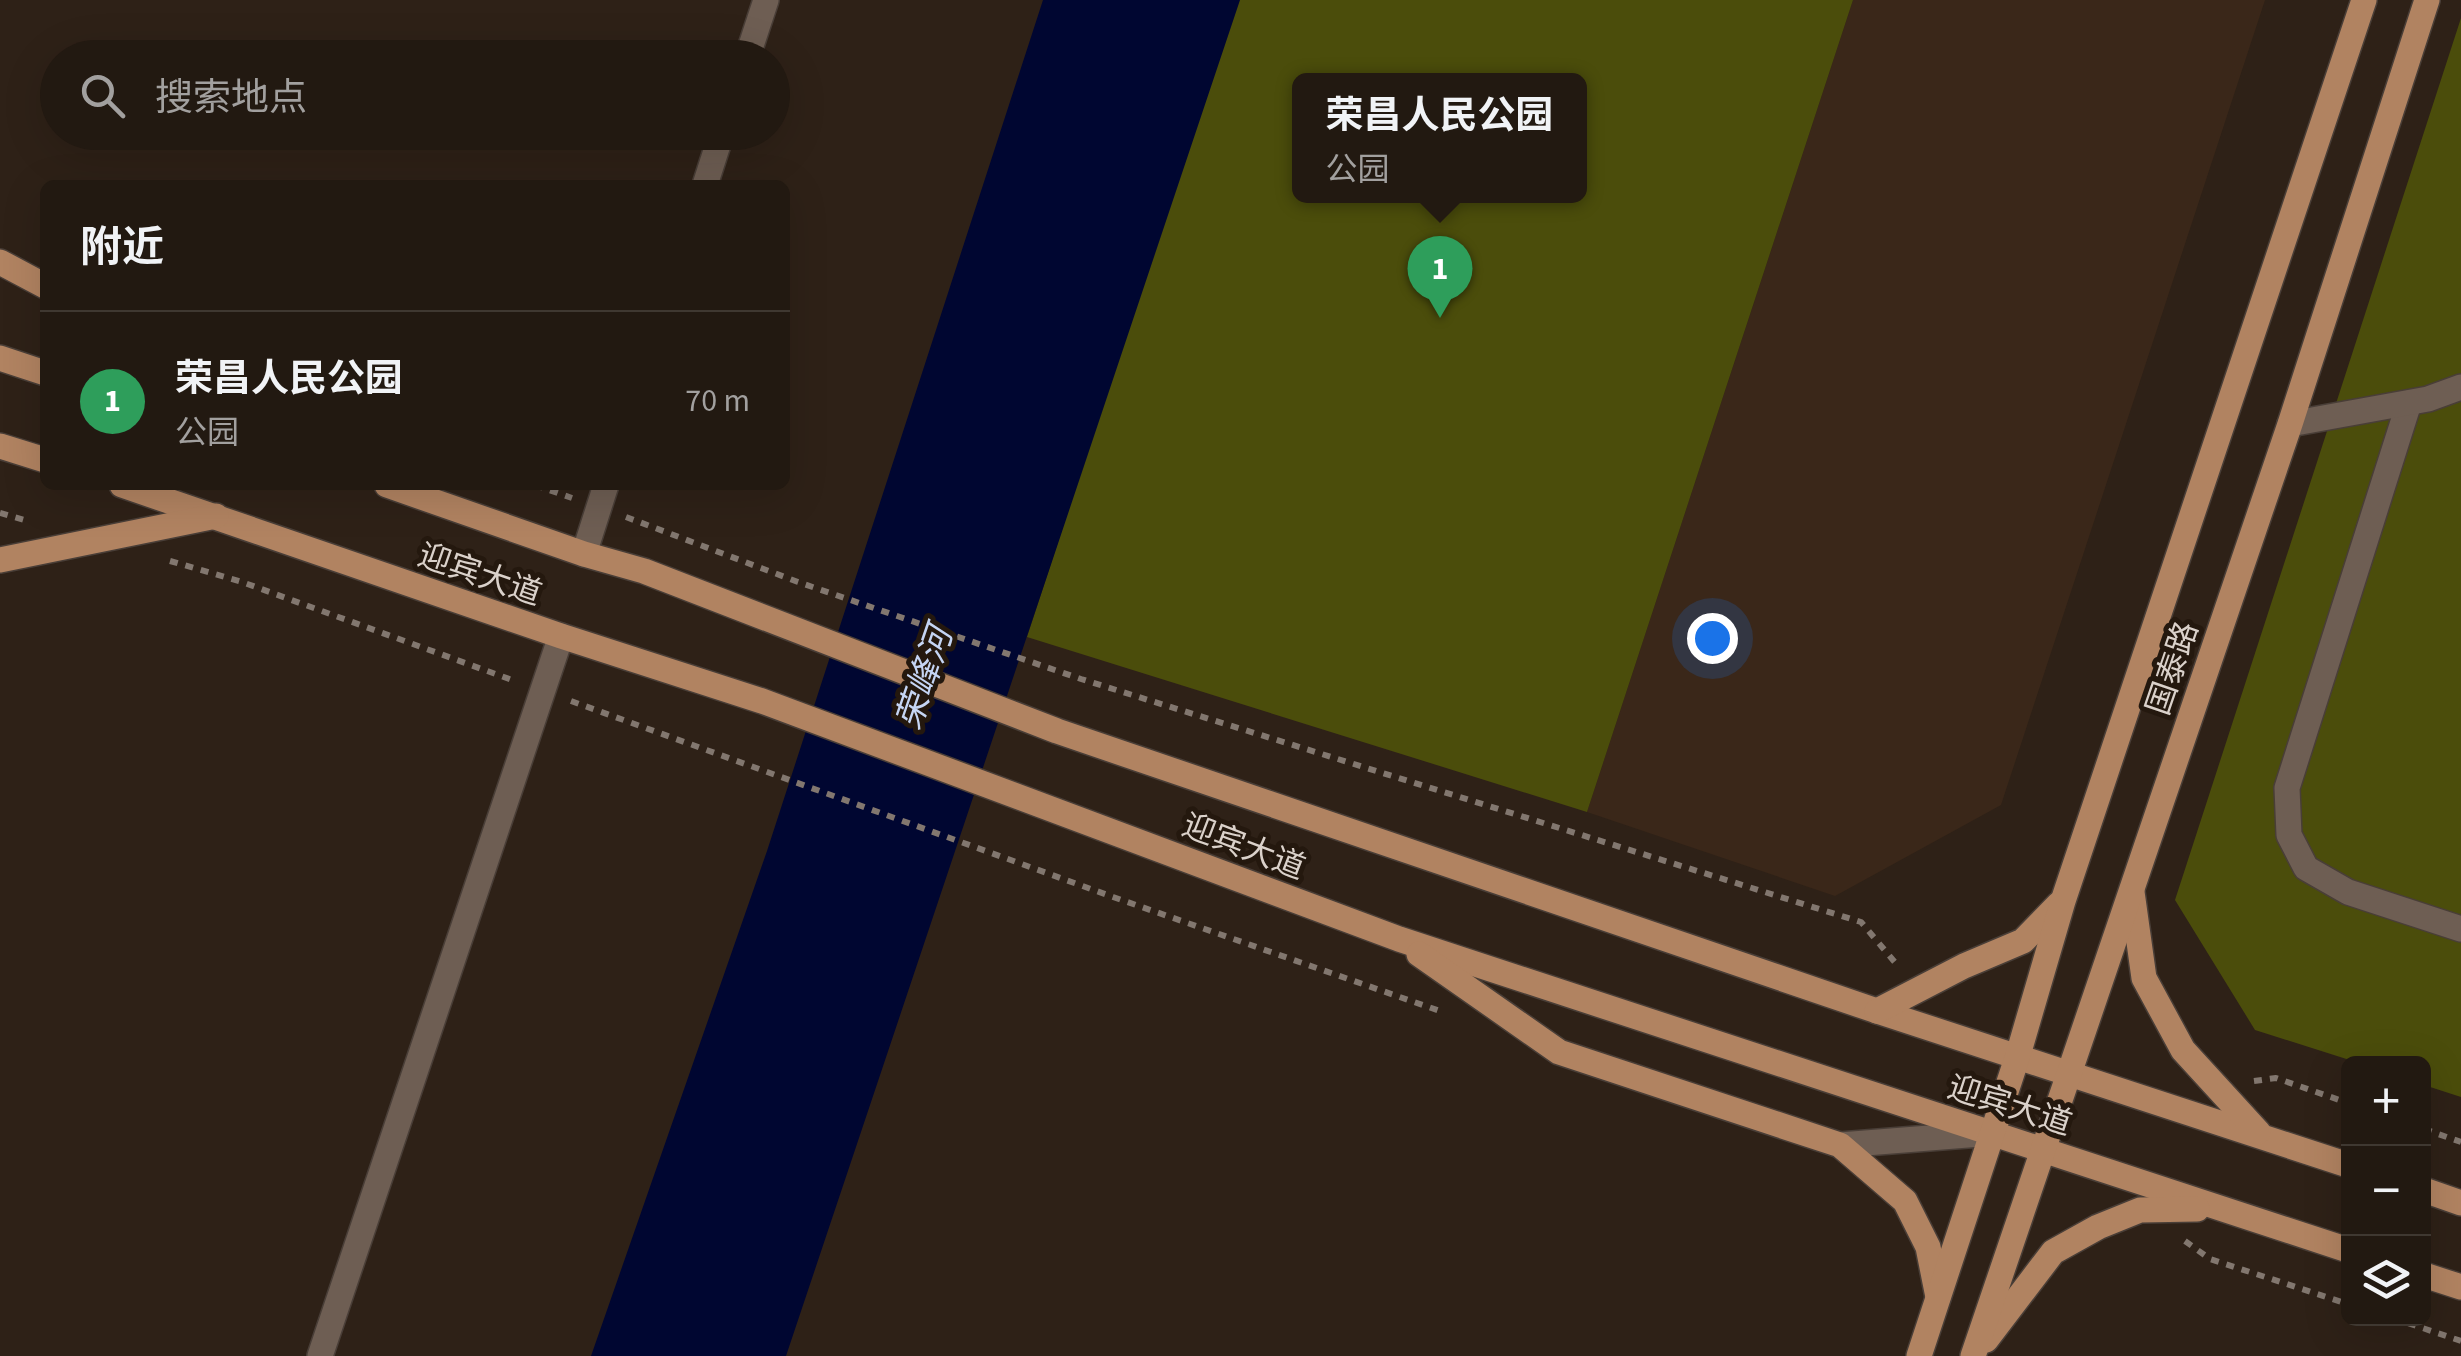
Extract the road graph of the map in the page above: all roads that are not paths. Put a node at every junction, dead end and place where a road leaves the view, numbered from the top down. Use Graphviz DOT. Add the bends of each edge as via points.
graph roads {
  1 [pos="766,0"];
  2 [pos="2364,0"];
  3 [pos="2427,0"];
  4 [pos="753,40"];
  5 [pos="716,150"];
  6 [pos="707,180"];
  7 [pos="0,262"];
  8 [pos="40,283"];
  9 [pos="0,358"];
  10 [pos="40,371"];
  11 [pos="2461,387"];
  12 [pos="2409,403"];
  13 [pos="2290,424"];
  14 [pos="0,446"];
  15 [pos="40,458"];
  16 [pos="137,490"];
  17 [pos="402,490"];
  18 [pos="602,496"];
  19 [pos="218,516"];
  20 [pos="584,554"];
  21 [pos="0,560"];
  22 [pos="560,636"];
  23 [pos="2131,887"];
  24 [pos="2063,901"];
  25 [pos="2461,929"];
  26 [pos="1398,939"];
  27 [pos="1877,1010"];
  28 [pos="2018,1055"];
  29 [pos="2068,1071"];
  30 [pos="1993,1134"];
  31 [pos="2261,1136"];
  32 [pos="1840,1145"];
  33 [pos="2042,1149"];
  34 [pos="2341,1163"];
  35 [pos="2431,1192"];
  36 [pos="2461,1202"];
  37 [pos="2221,1208"];
  38 [pos="2341,1248"];
  39 [pos="2431,1276"];
  40 [pos="2461,1287"];
  41 [pos="1938,1297"];
  42 [pos="320,1356"];
  43 [pos="1919,1356"];
  44 [pos="1973,1356"];
  1 -- 4 [label="lane"];
  2 -- 24 [label="main road, 国泰路"];
  3 -- 13 [label="main road, 国泰路"];
  5 -- 6 [label="lane"];
  7 -- 8 [label="main road"];
  9 -- 10 [label="main road"];
  11 -- 12 [label="lane"];
  12 -- 13 [label="lane"];
  12 -- 25 [label="lane" via="2287,788 2289,834 2306,868 2348,892"];
  13 -- 23 [label="main road, 国泰路"];
  14 -- 15 [label="main road"];
  16 -- 19 [label="main road, 迎宾大道"];
  17 -- 20 [label="main road, 迎宾大道"];
  18 -- 20 [label="lane"];
  19 -- 21 [label="main road"];
  19 -- 22 [label="main road, 迎宾大道"];
  20 -- 27 [label="main road, 迎宾大道" via="644,570 1057,731"];
  22 -- 26 [label="main road, 迎宾大道" via="762,701"];
  22 -- 42 [label="lane"];
  23 -- 29 [label="main road, 国泰路"];
  23 -- 31 [label="main road" via="2144,978 2183,1050"];
  24 -- 27 [label="main road" via="2023,942"];
  24 -- 28 [label="main road, 国泰路"];
  26 -- 30 [label="main road, 迎宾大道"];
  26 -- 32 [label="main road" via="1560,1052"];
  27 -- 28 [label="main road, 迎宾大道"];
  28 -- 29 [label="main road, 迎宾大道"];
  28 -- 30 [label="main road, 国泰路"];
  29 -- 31 [label="main road, 迎宾大道"];
  29 -- 33 [label="main road, 国泰路"];
  30 -- 32 [label="lane"];
  30 -- 33 [label="main road, 迎宾大道"];
  30 -- 41 [label="main road, 国泰路"];
  31 -- 34 [label="main road, 迎宾大道"];
  32 -- 41 [label="main road" via="1905,1201 1928,1247"];
  33 -- 37 [label="main road, 迎宾大道"];
  33 -- 44 [label="main road, 国泰路"];
  35 -- 36 [label="main road"];
  37 -- 38 [label="main road, 迎宾大道"];
  37 -- 44 [label="main road" via="2140,1210 2053,1252"];
  39 -- 40 [label="main road"];
  41 -- 43 [label="main road, 国泰路"];
}
